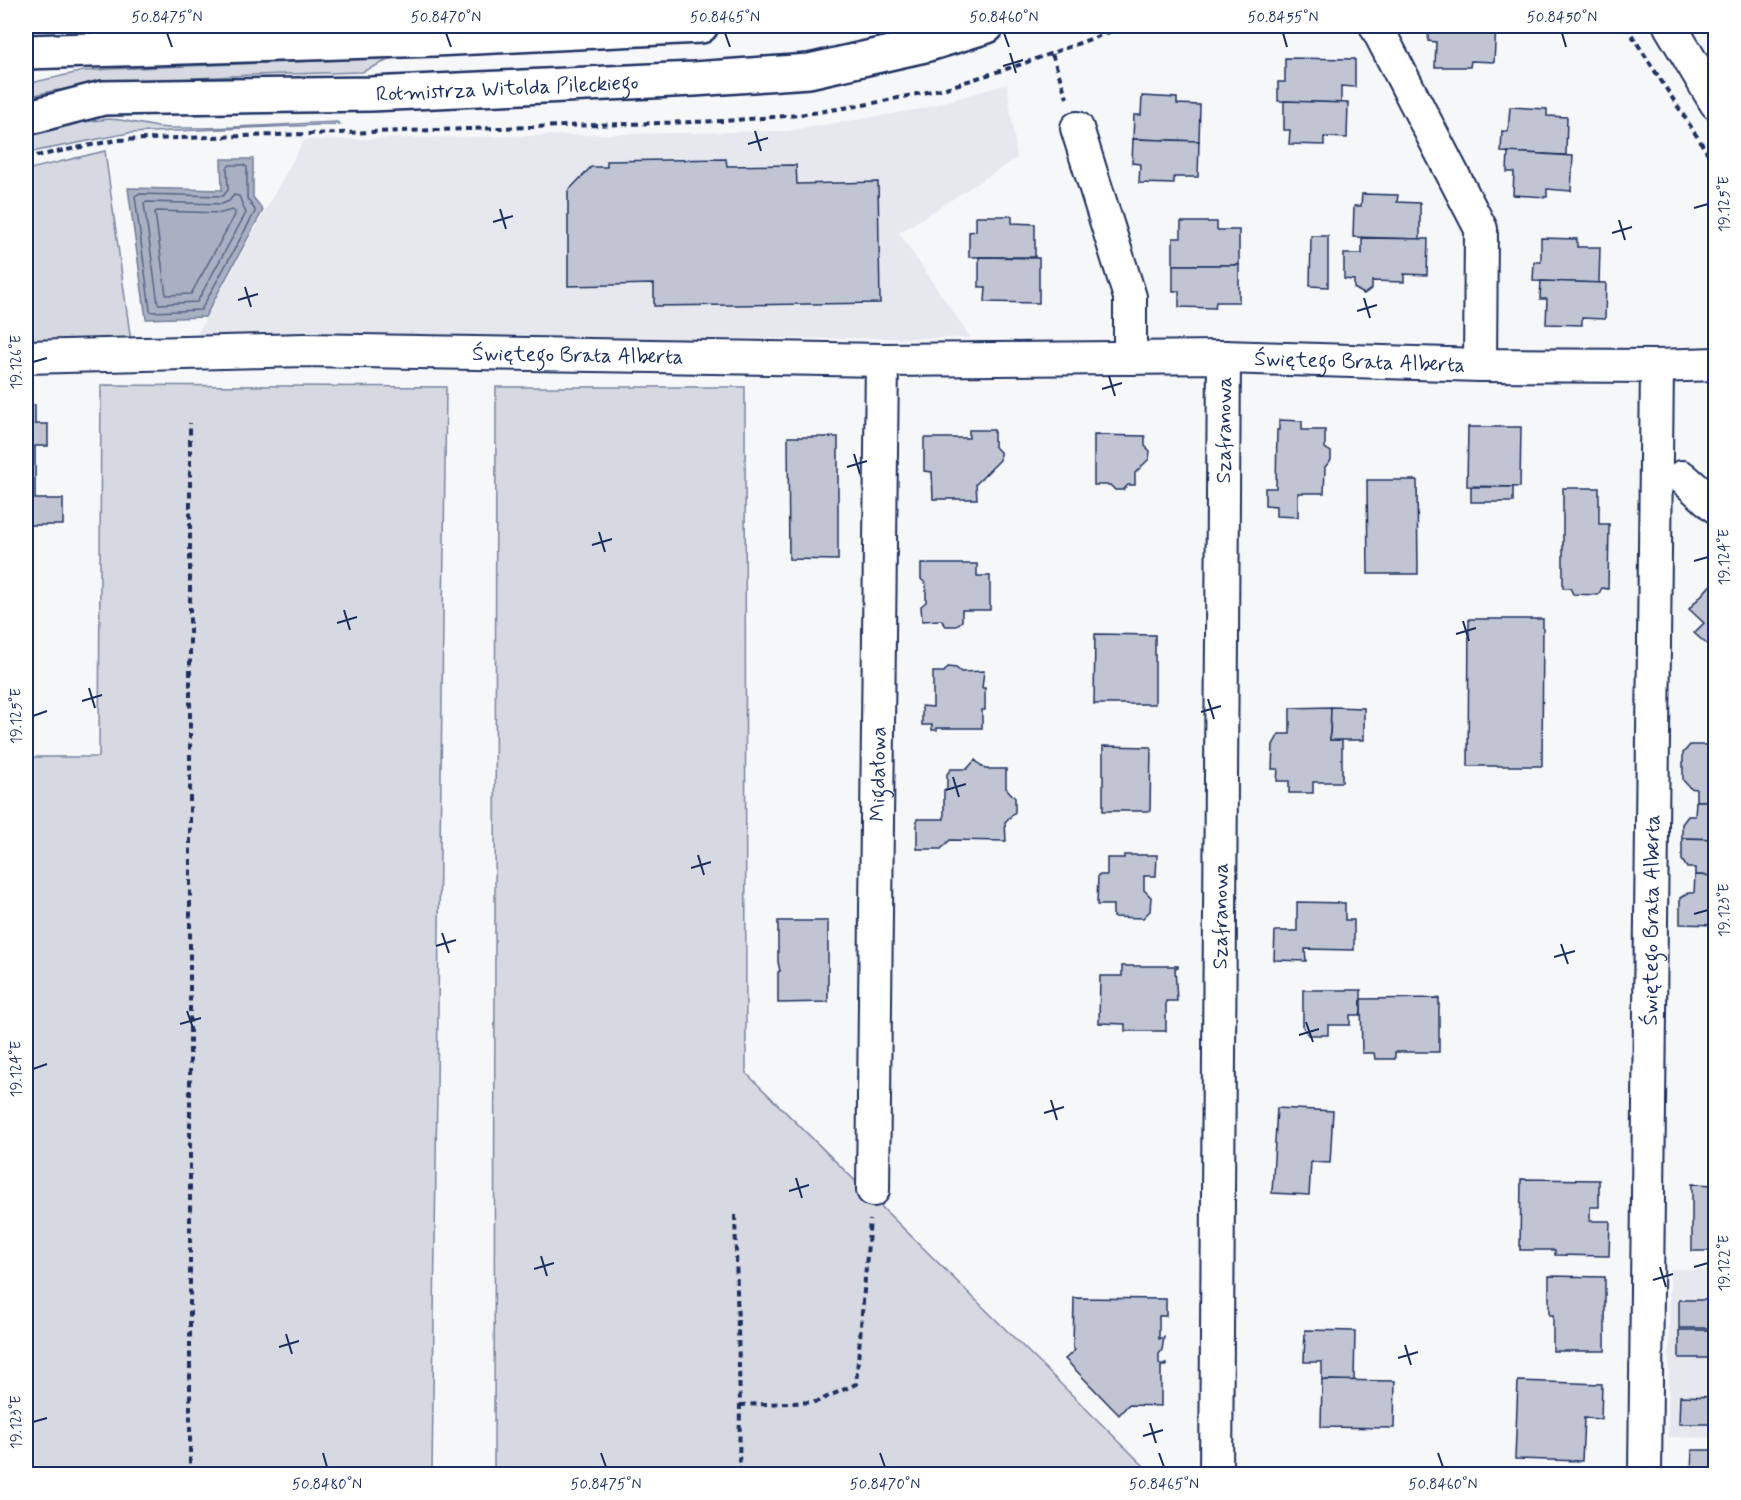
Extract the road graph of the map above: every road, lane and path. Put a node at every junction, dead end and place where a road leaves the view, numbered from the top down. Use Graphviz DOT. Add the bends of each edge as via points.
graph roads {
  1 [pos="701,26"];
  2 [pos="987,26"];
  3 [pos="1376,26"];
  4 [pos="1626,26"];
  5 [pos="1670,26"];
  6 [pos="26,52"];
  7 [pos="1052,54"];
  8 [pos="1716,103"];
  9 [pos="26,118"];
  10 [pos="1077,128"];
  11 [pos="1716,166"];
  12 [pos="26,357"];
  13 [pos="1224,357"];
  14 [pos="1130,358"];
  15 [pos="882,360"];
  16 [pos="1716,364"];
  17 [pos="1480,365"];
  18 [pos="1657,366"];
  19 [pos="190,423"];
  20 [pos="1682,477"];
  21 [pos="1716,507"];
  22 [pos="873,1190"];
  23 [pos="735,1215"];
  24 [pos="740,1405"];
  25 [pos="190,1474"];
  26 [pos="739,1474"];
  27 [pos="1216,1474"];
  28 [pos="1645,1474"];
  1 -- 6 [label="main road" via="370,42"];
  2 -- 9 [label="main road, Rotmistrza Witolda Pileckiego" via="925,45 809,71 371,94 102,98"];
  3 -- 17 [label="street, Świętego Brata Alberta" via="1481,229"];
  4 -- 11 [label="path"];
  5 -- 8 [label="street"];
  7 -- 10 [label="path"];
  10 -- 14 [label="street" via="1130,297"];
  12 -- 15 [label="street, Świętego Brata Alberta" via="305,350"];
  13 -- 14 [label="street, Świętego Brata Alberta"];
  13 -- 17 [label="street, Świętego Brata Alberta"];
  13 -- 27 [label="street, Szafranowa"];
  14 -- 15 [label="street, Świętego Brata Alberta"];
  15 -- 22 [label="street, Migdałowa"];
  16 -- 18 [label="street, Świętego Brata Alberta"];
  17 -- 18 [label="street, Świętego Brata Alberta"];
  18 -- 28 [label="street, Świętego Brata Alberta"];
  19 -- 25 [label="path"];
  20 -- 21 [label="street"];
  22 -- 24 [label="path" via="856,1384 816,1402"];
  23 -- 24 [label="path"];
  24 -- 26 [label="path"];
}
